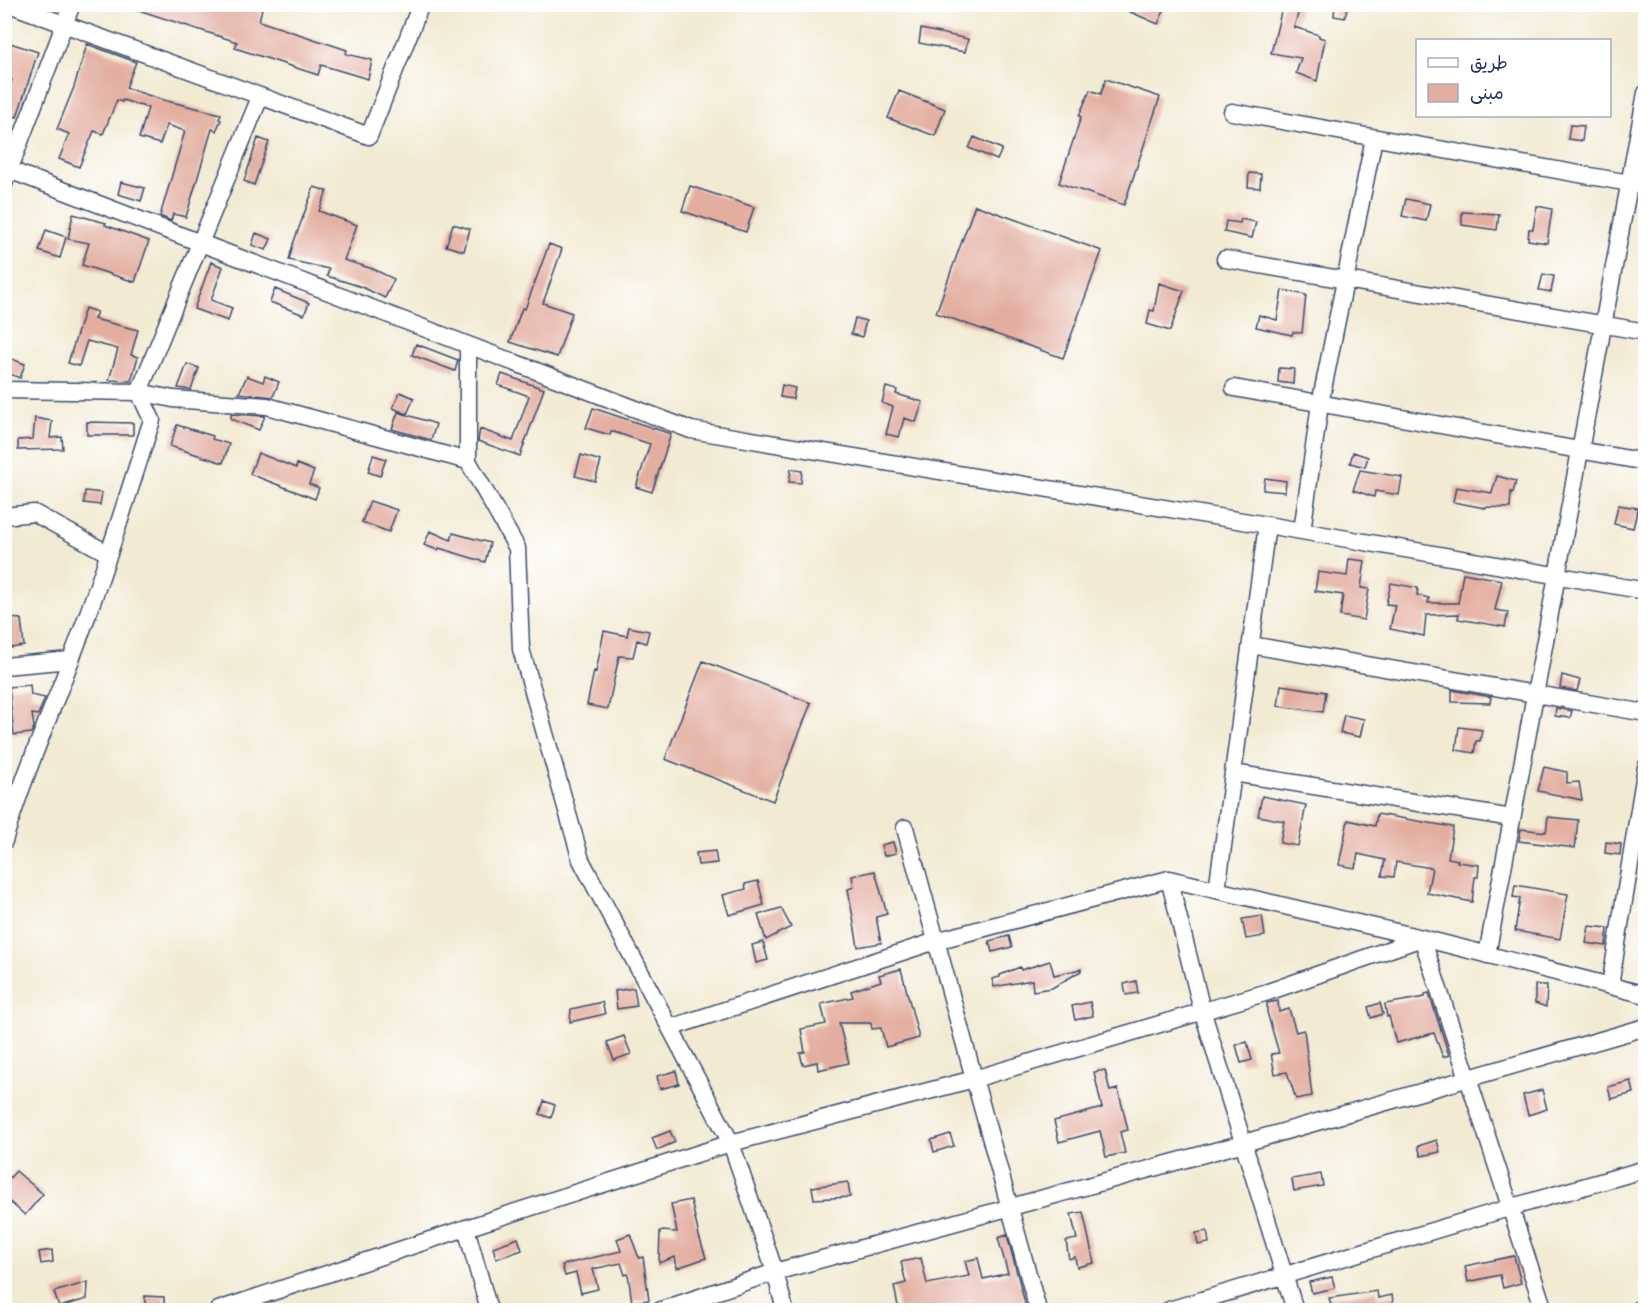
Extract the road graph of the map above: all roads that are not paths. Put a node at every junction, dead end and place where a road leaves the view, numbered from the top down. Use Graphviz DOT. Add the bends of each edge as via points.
graph roads {
  1 [pos="9,4"];
  2 [pos="72,4"];
  3 [pos="421,4"];
  4 [pos="64,25"];
  5 [pos="1646,93"];
  6 [pos="260,97"];
  7 [pos="1232,112"];
  8 [pos="1374,138"];
  9 [pos="6,174"];
  10 [pos="1637,185"];
  11 [pos="200,243"];
  12 [pos="1225,259"];
  13 [pos="1345,280"];
  14 [pos="1603,324"];
  15 [pos="1646,332"];
  16 [pos="468,345"];
  17 [pos="1234,388"];
  18 [pos="4,390"];
  19 [pos="139,392"];
  20 [pos="1320,404"];
  21 [pos="1580,450"];
  22 [pos="468,461"];
  23 [pos="1646,462"];
  24 [pos="4,516"];
  25 [pos="1267,525"];
  26 [pos="1302,531"];
  27 [pos="109,554"];
  28 [pos="1557,574"];
  29 [pos="1646,591"];
  30 [pos="1251,645"];
  31 [pos="71,660"];
  32 [pos="4,666"];
  33 [pos="1535,694"];
  34 [pos="1646,713"];
  35 [pos="1646,767"];
  36 [pos="1233,773"];
  37 [pos="10,801"];
  38 [pos="1512,818"];
  39 [pos="905,828"];
  40 [pos="4,841"];
  41 [pos="1638,856"];
  42 [pos="1169,879"];
  43 [pos="1217,890"];
  44 [pos="1422,938"];
  45 [pos="936,941"];
  46 [pos="1487,955"];
  47 [pos="1610,986"];
  48 [pos="1646,995"];
  49 [pos="1202,1010"];
  50 [pos="1646,1027"];
  51 [pos="670,1028"];
  52 [pos="1468,1078"];
  53 [pos="974,1079"];
  54 [pos="731,1143"];
  55 [pos="1244,1143"];
  56 [pos="1646,1169"];
  57 [pos="1510,1207"];
  58 [pos="1008,1208"];
  59 [pos="466,1228"];
  60 [pos="775,1272"];
  61 [pos="1284,1275"];
  62 [pos="251,1306"];
  63 [pos="1646,1308"];
  64 [pos="218,1311"];
  65 [pos="489,1311"];
  66 [pos="661,1311"];
  67 [pos="785,1311"];
  68 [pos="1038,1311"];
  69 [pos="1169,1311"];
  70 [pos="1295,1311"];
  71 [pos="1544,1311"];
  72 [pos="1637,1311"];
  1 -- 4 [label="street"];
  2 -- 4 [label="street"];
  3 -- 6 [label="street" via="369,136"];
  4 -- 6 [label="street"];
  4 -- 9 [label="street"];
  5 -- 10 [label="street"];
  6 -- 11 [label="street"];
  7 -- 8 [label="street"];
  8 -- 10 [label="street"];
  8 -- 13 [label="street"];
  9 -- 11 [label="street"];
  10 -- 14 [label="street"];
  11 -- 16 [label="street"];
  11 -- 19 [label="street"];
  12 -- 13 [label="street"];
  13 -- 14 [label="street"];
  13 -- 20 [label="street"];
  14 -- 15 [label="street"];
  14 -- 21 [label="street"];
  16 -- 22 [label="street"];
  16 -- 25 [label="street" via="691,430"];
  17 -- 20 [label="street"];
  18 -- 19 [label="street"];
  19 -- 22 [label="street" via="173,399 267,406"];
  19 -- 27 [label="street" via="152,420"];
  20 -- 21 [label="street"];
  20 -- 26 [label="street"];
  21 -- 23 [label="street"];
  21 -- 28 [label="street"];
  22 -- 51 [label="street" via="517,548 521,649 581,860"];
  24 -- 27 [label="street" via="33,513"];
  25 -- 26 [label="street"];
  25 -- 30 [label="street"];
  26 -- 28 [label="street"];
  27 -- 31 [label="street"];
  28 -- 29 [label="street"];
  28 -- 33 [label="street"];
  30 -- 33 [label="street"];
  30 -- 36 [label="street"];
  31 -- 32 [label="street"];
  31 -- 37 [label="street"];
  33 -- 34 [label="street"];
  33 -- 38 [label="street"];
  35 -- 41 [label="street"];
  36 -- 38 [label="street"];
  36 -- 43 [label="street"];
  37 -- 40 [label="street"];
  38 -- 46 [label="street"];
  39 -- 45 [label="street"];
  41 -- 47 [label="street"];
  42 -- 43 [label="street"];
  42 -- 45 [label="street"];
  42 -- 49 [label="street"];
  43 -- 44 [label="street"];
  44 -- 46 [label="street"];
  44 -- 49 [label="street" via="1268,992"];
  44 -- 52 [label="street"];
  45 -- 51 [label="street"];
  45 -- 53 [label="street"];
  46 -- 47 [label="street"];
  47 -- 48 [label="street"];
  49 -- 53 [label="street"];
  49 -- 55 [label="street"];
  50 -- 52 [label="street"];
  51 -- 54 [label="street"];
  52 -- 55 [label="street"];
  52 -- 57 [label="street"];
  53 -- 54 [label="street"];
  53 -- 58 [label="street"];
  54 -- 59 [label="street"];
  54 -- 60 [label="street"];
  55 -- 58 [label="street"];
  55 -- 61 [label="street"];
  56 -- 57 [label="street"];
  57 -- 61 [label="street"];
  57 -- 71 [label="street"];
  58 -- 60 [label="street"];
  58 -- 68 [label="street"];
  59 -- 62 [label="street"];
  59 -- 65 [label="street"];
  60 -- 66 [label="street"];
  60 -- 67 [label="street"];
  61 -- 69 [label="street"];
  61 -- 70 [label="street"];
  62 -- 64 [label="street"];
  63 -- 72 [label="street"];
}
